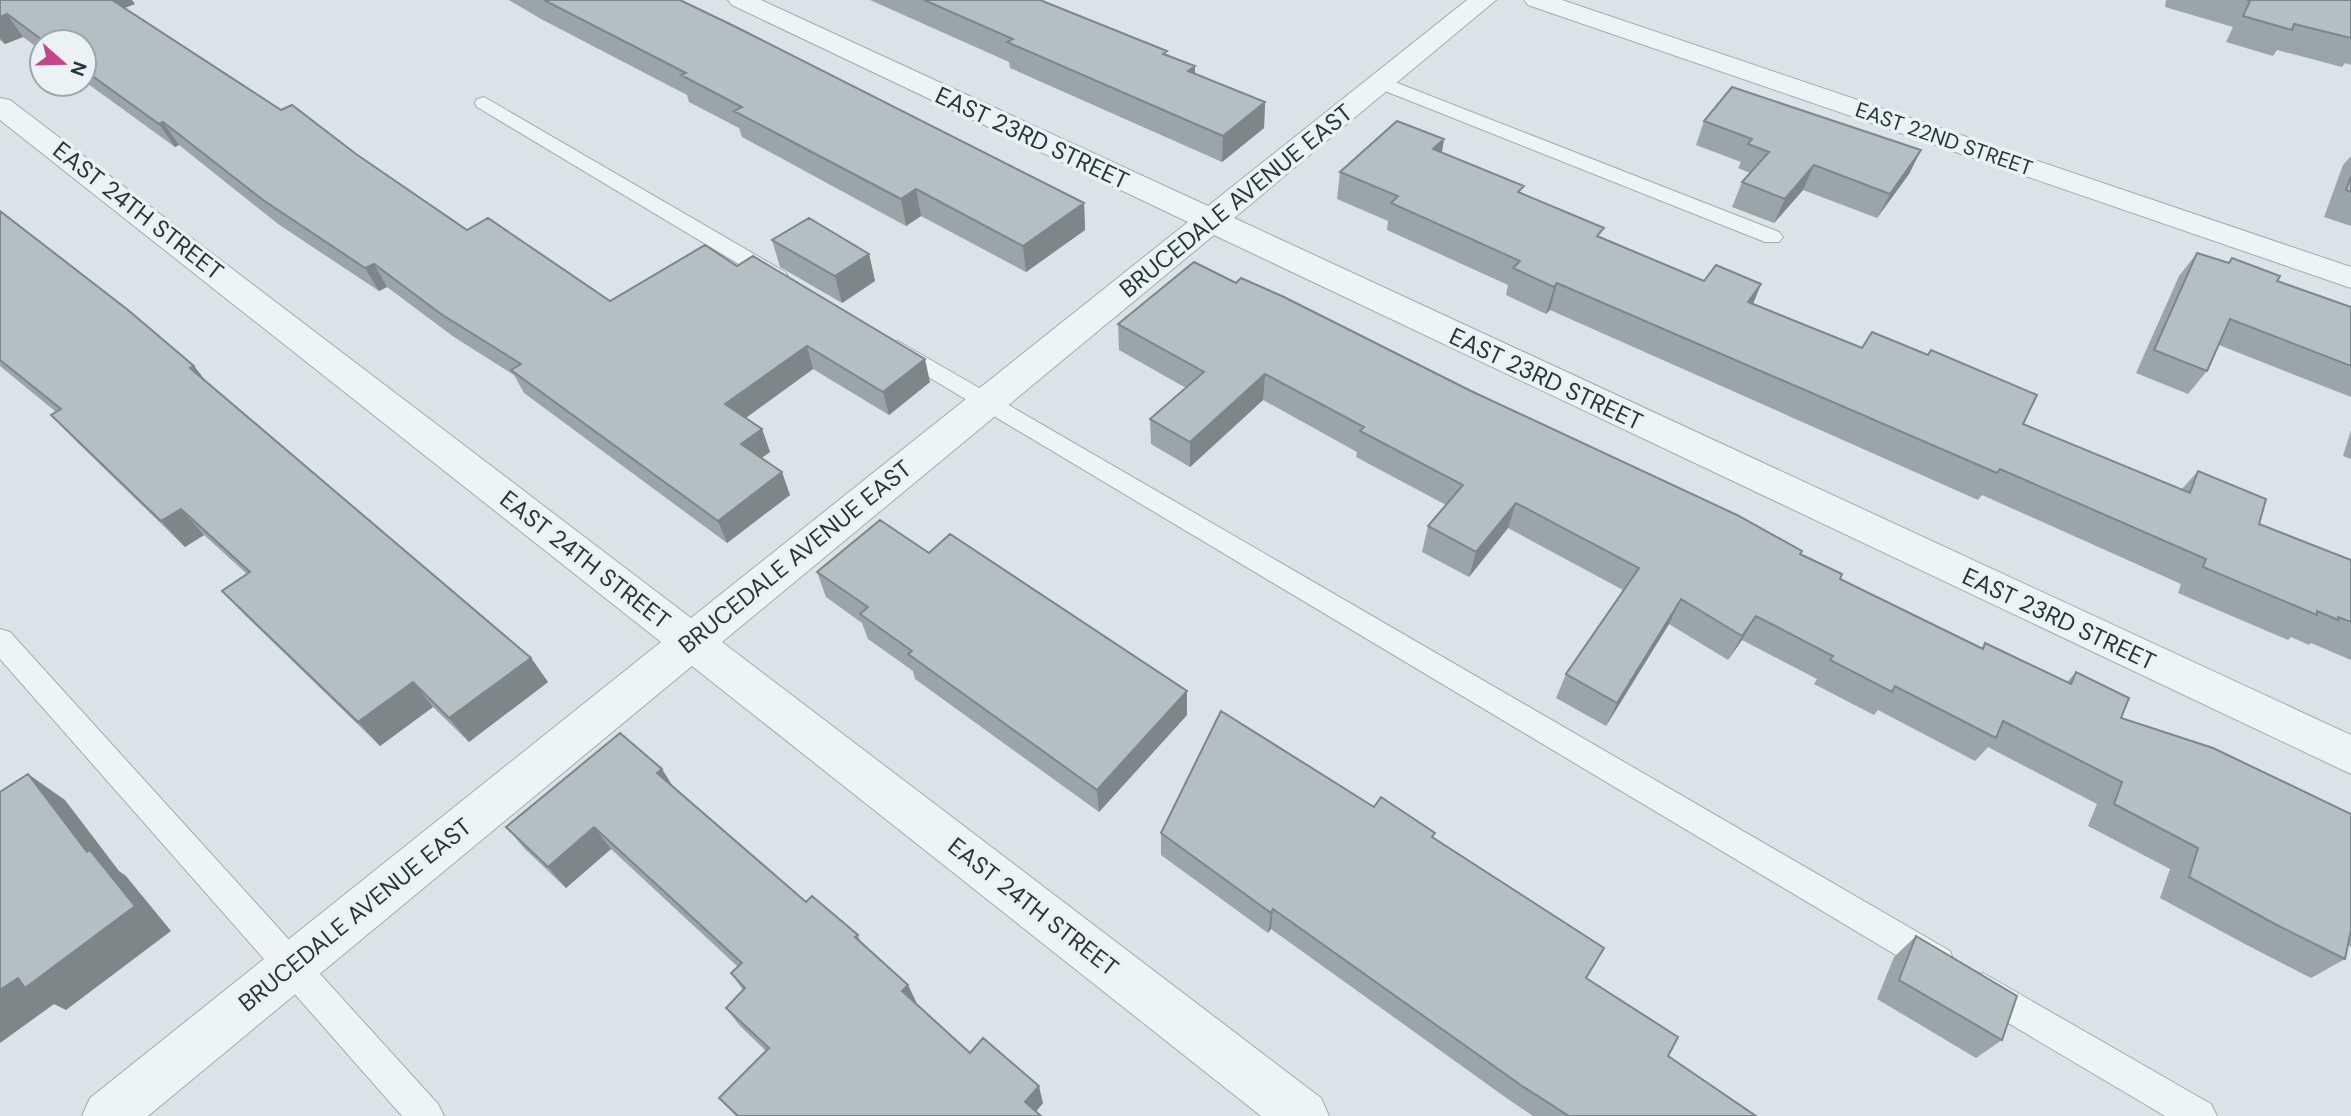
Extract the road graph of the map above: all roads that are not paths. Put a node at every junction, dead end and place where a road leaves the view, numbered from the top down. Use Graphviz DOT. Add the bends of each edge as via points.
graph roads {
  1 [pos="741,0"];
  2 [pos="1483,0"];
  3 [pos="1536,0"];
  4 [pos="1382,83"];
  5 [pos="484,103"];
  6 [pos="0,106"];
  7 [pos="1210,222"];
  8 [pos="1772,237"];
  9 [pos="2351,278"];
  10 [pos="794,288"];
  11 [pos="878,337"];
  12 [pos="986,401"];
  13 [pos="0,640"];
  14 [pos="691,642"];
  15 [pos="2351,755"];
  16 [pos="291,965"];
  17 [pos="108,1116"];
  18 [pos="426,1116"];
  19 [pos="1303,1116"];
  20 [pos="2199,1116"];
  1 -- 7 [label="street, EAST 23RD STREET"];
  2 -- 4 [label="street, BRUCEDALE AVENUE EAST"];
  3 -- 9 [label="street, EAST 22ND STREET"];
  4 -- 7 [label="street, BRUCEDALE AVENUE EAST"];
  4 -- 8 [label="lane"];
  5 -- 10 [label="lane"];
  6 -- 14 [label="street, EAST 24TH STREET"];
  7 -- 12 [label="street, BRUCEDALE AVENUE EAST"];
  7 -- 15 [label="street, EAST 23RD STREET"];
  11 -- 12 [label="lane"];
  12 -- 14 [label="street, BRUCEDALE AVENUE EAST"];
  12 -- 20 [label="lane"];
  13 -- 16 [label="lane"];
  14 -- 16 [label="street, BRUCEDALE AVENUE EAST"];
  14 -- 19 [label="street, EAST 24TH STREET"];
  16 -- 17 [label="street, BRUCEDALE AVENUE EAST"];
  16 -- 18 [label="lane"];
}
